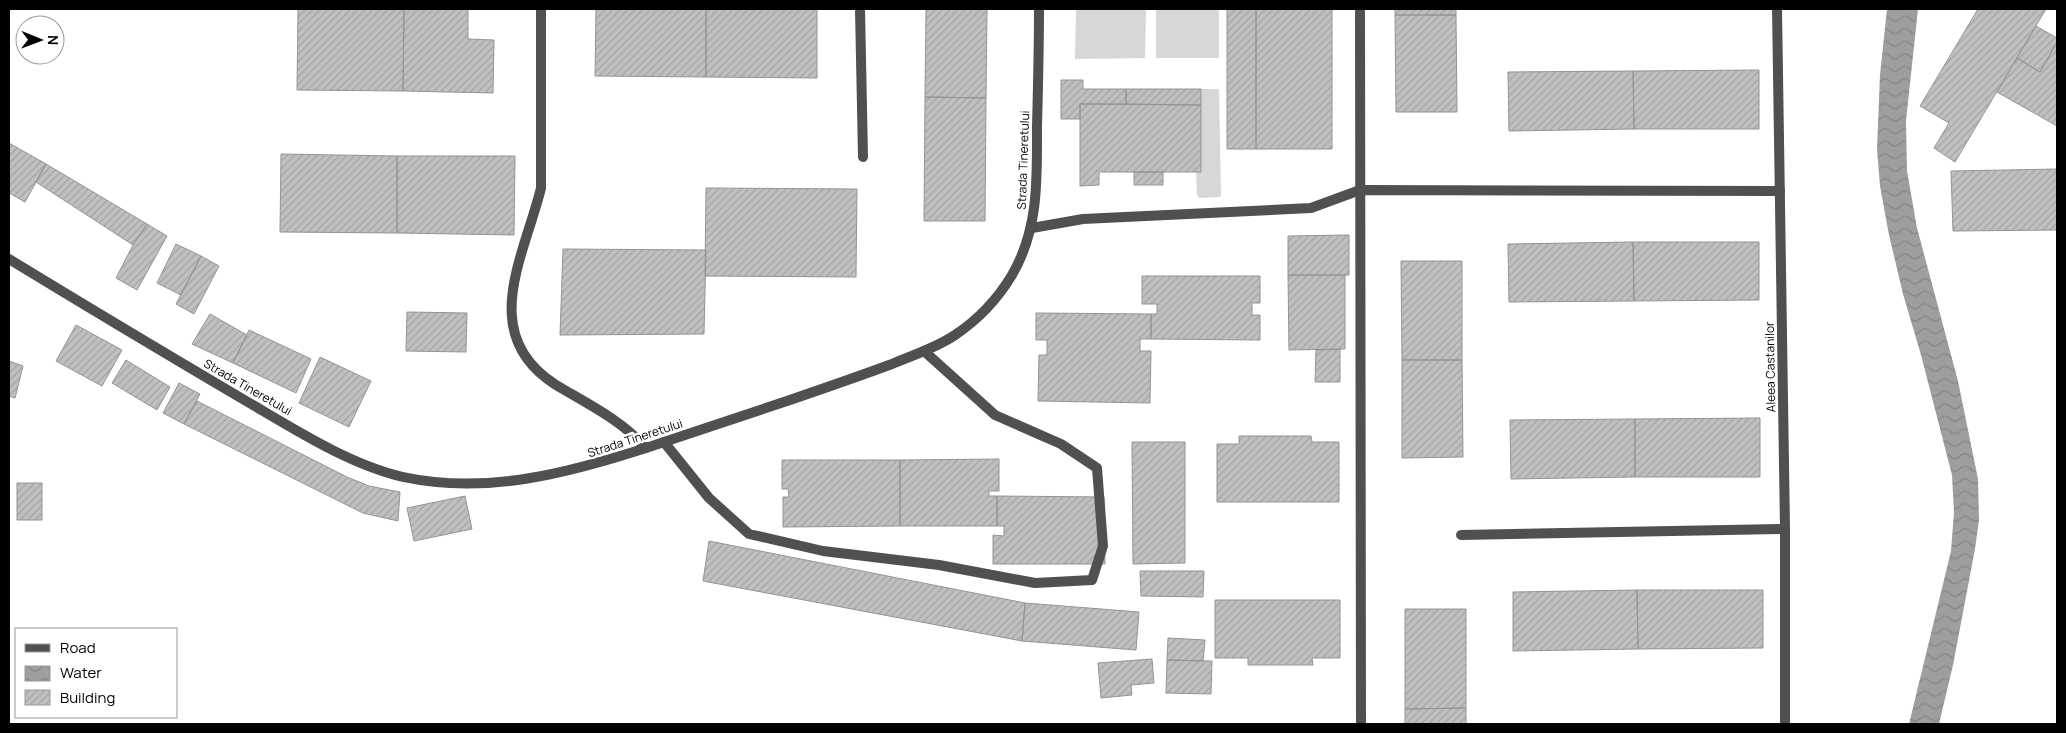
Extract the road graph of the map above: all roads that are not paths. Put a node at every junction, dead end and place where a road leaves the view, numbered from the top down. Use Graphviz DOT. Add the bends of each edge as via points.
graph roads {
  1 [pos="541,9"];
  2 [pos="860,9"];
  3 [pos="1039,9"];
  4 [pos="1360,9"];
  5 [pos="1777,9"];
  6 [pos="863,157"];
  7 [pos="1360,190"];
  8 [pos="1780,192"];
  9 [pos="1032,228"];
  10 [pos="9,259"];
  11 [pos="924,351"];
  12 [pos="664,442"];
  13 [pos="646,448"];
  14 [pos="1785,529"];
  15 [pos="1461,535"];
  16 [pos="1361,724"];
  17 [pos="1785,724"];
  1 -- 13 [label="street" via="541,188 514,282 511,316 517,343 530,364 554,383 617,421"];
  2 -- 6 [label="street"];
  3 -- 9 [label="street, Strada Tineretului" via="1037,176"];
  4 -- 7 [label="street"];
  5 -- 8 [label="street, Aleea Castanilor"];
  7 -- 8 [label="street"];
  7 -- 9 [label="street" via="1311,208 1083,219"];
  7 -- 16 [label="street"];
  8 -- 14 [label="street, Aleea Castanilor"];
  9 -- 11 [label="street, Strada Tineretului" via="1020,260 998,296 977,319"];
  10 -- 13 [label="street, Strada Tineretului" via="300,432 360,463 403,477 490,483 533,479"];
  11 -- 12 [label="street, Strada Tineretului" via="843,382"];
  11 -- 12 [label="street" via="996,415 1062,444 1097,468 1103,546 1092,580 1034,583 939,565 823,551 749,534 709,498"];
  12 -- 13 [label="street, Strada Tineretului"];
  14 -- 15 [label="street"];
  14 -- 17 [label="street, Aleea Castanilor"];
}
